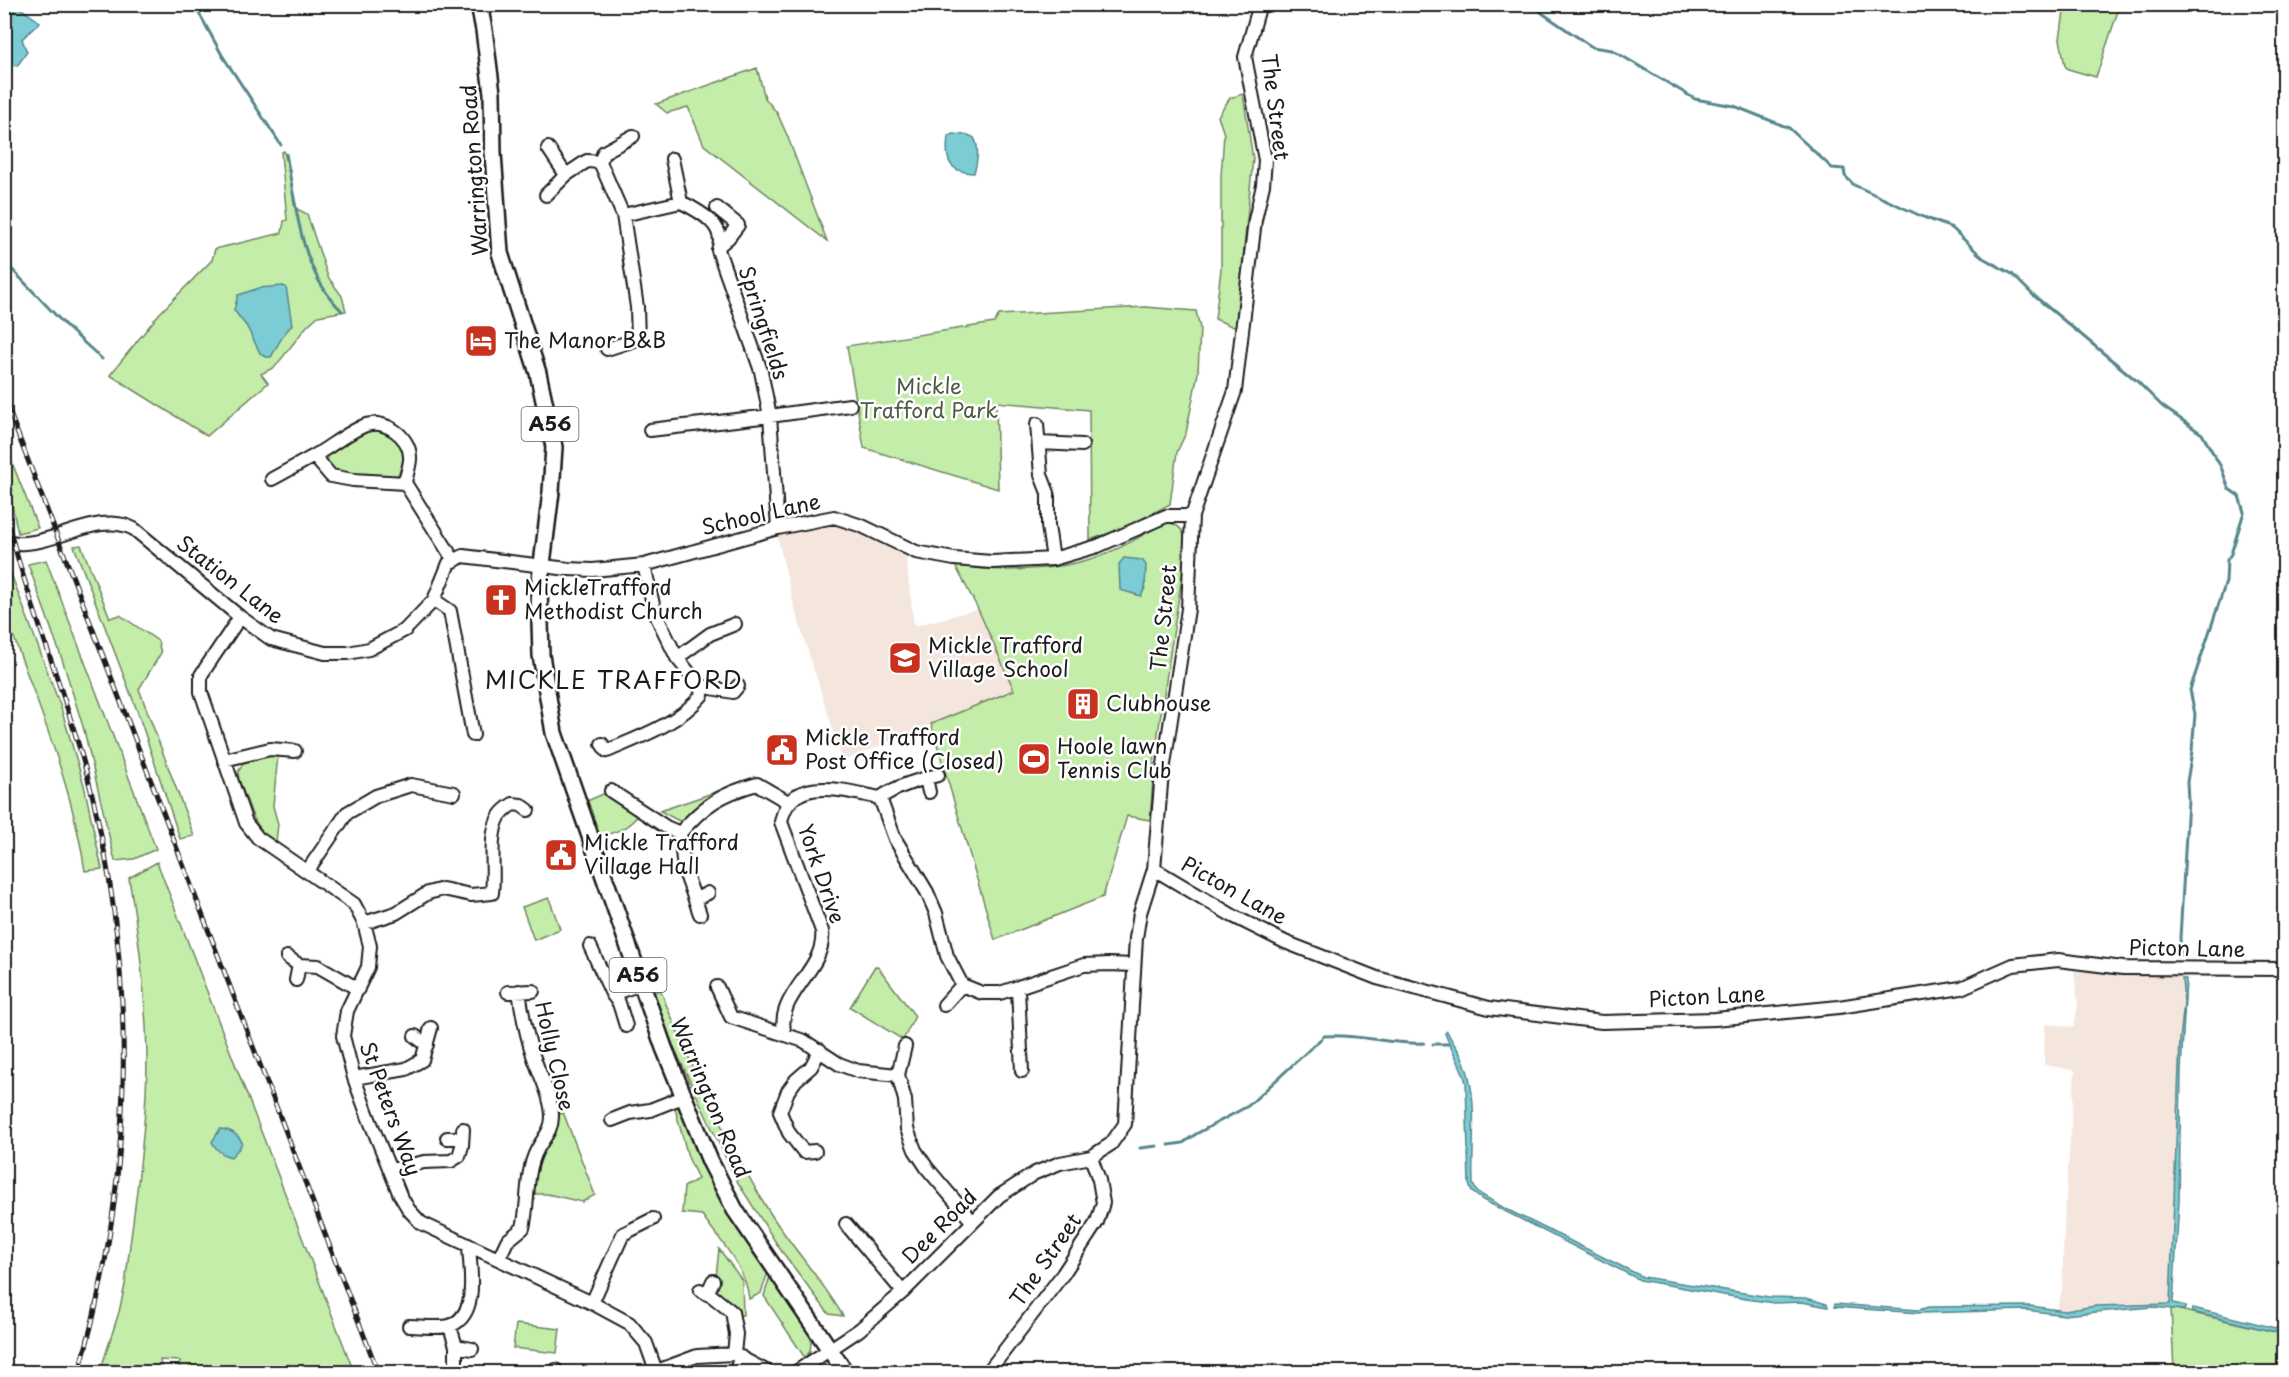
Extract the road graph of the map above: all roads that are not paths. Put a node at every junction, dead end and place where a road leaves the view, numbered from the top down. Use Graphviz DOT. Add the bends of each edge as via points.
graph roads {
  1 [pos="479,4"];
  2 [pos="1260,4"];
  3 [pos="633,136"];
  4 [pos="548,148"];
  5 [pos="672,159"];
  6 [pos="600,162"];
  7 [pos="566,175"];
  8 [pos="546,195"];
  9 [pos="681,202"];
  10 [pos="717,208"];
  11 [pos="623,215"];
  12 [pos="721,244"];
  13 [pos="607,349"];
  14 [pos="850,405"];
  15 [pos="770,416"];
  16 [pos="1037,424"];
  17 [pos="650,430"];
  18 [pos="1039,443"];
  19 [pos="1082,445"];
  20 [pos="314,456"];
  21 [pos="272,479"];
  22 [pos="405,483"];
  23 [pos="1192,516"];
  24 [pos="778,528"];
  25 [pos="4,541"];
  26 [pos="453,559"];
  27 [pos="1053,559"];
  28 [pos="644,565"];
  29 [pos="541,567"];
  30 [pos="434,600"];
  31 [pos="240,617"];
  32 [pos="735,624"];
  33 [pos="677,658"];
  34 [pos="700,686"];
  35 [pos="735,693"];
  36 [pos="473,735"];
  37 [pos="602,744"];
  38 [pos="295,751"];
  39 [pos="224,760"];
  40 [pos="611,791"];
  41 [pos="929,792"];
  42 [pos="454,793"];
  43 [pos="880,798"];
  44 [pos="788,802"];
  45 [pos="528,810"];
  46 [pos="680,833"];
  47 [pos="1155,869"];
  48 [pos="308,870"];
  49 [pos="700,914"];
  50 [pos="364,923"];
  51 [pos="591,946"];
  52 [pos="287,957"];
  53 [pos="299,965"];
  54 [pos="1133,965"];
  55 [pos="2284,969"];
  56 [pos="296,980"];
  57 [pos="641,984"];
  58 [pos="962,986"];
  59 [pos="717,987"];
  60 [pos="358,989"];
  61 [pos="1018,989"];
  62 [pos="533,991"];
  63 [pos="612,994"];
  64 [pos="944,1005"];
  65 [pos="626,1026"];
  66 [pos="431,1028"];
  67 [pos="785,1035"];
  68 [pos="415,1036"];
  69 [pos="427,1045"];
  70 [pos="904,1046"];
  71 [pos="820,1050"];
  72 [pos="1022,1071"];
  73 [pos="898,1075"];
  74 [pos="354,1078"];
  75 [pos="683,1097"];
  76 [pos="612,1120"];
  77 [pos="447,1138"];
  78 [pos="815,1151"];
  79 [pos="1091,1156"];
  80 [pos="391,1170"];
  81 [pos="653,1219"];
  82 [pos="972,1221"];
  83 [pos="846,1224"];
  84 [pos="468,1246"];
  85 [pos="499,1258"];
  86 [pos="713,1281"];
  87 [pos="903,1292"];
  88 [pos="592,1303"];
  89 [pos="409,1326"];
  90 [pos="450,1327"];
  91 [pos="456,1346"];
  92 [pos="472,1349"];
  93 [pos="830,1349"];
  94 [pos="737,1355"];
  95 [pos="456,1362"];
  96 [pos="655,1372"];
  97 [pos="735,1372"];
  98 [pos="768,1372"];
  99 [pos="796,1372"];
  100 [pos="845,1372"];
  101 [pos="988,1372"];
  1 -- 29 [label="main road, Warrington Road / A56" via="492,93 500,253 538,373 554,447"];
  2 -- 23 [label="street, The Street" via="1245,57 1265,160 1263,185 1255,220 1235,391"];
  3 -- 6 [label="street" via="604,152"];
  4 -- 7 [label="street"];
  5 -- 9 [label="street"];
  6 -- 7 [label="street" via="587,161"];
  6 -- 11 [label="street"];
  7 -- 8 [label="street"];
  9 -- 11 [label="street"];
  9 -- 12 [label="street, Springfields" via="706,215 716,226"];
  10 -- 12 [label="street, Springfields" via="738,225"];
  11 -- 13 [label="street" via="638,339"];
  12 -- 15 [label="street, Springfields" via="718,250 761,371"];
  14 -- 15 [label="street"];
  15 -- 17 [label="street"];
  15 -- 24 [label="street, Springfields"];
  16 -- 18 [label="street"];
  18 -- 19 [label="street"];
  18 -- 27 [label="street"];
  20 -- 21 [label="street"];
  20 -- 22 [label="street" via="331,476"];
  20 -- 22 [label="street" via="376,423 392,429 406,442 410,456"];
  22 -- 26 [label="street"];
  23 -- 27 [label="street, School Lane" via="1166,516 1098,546"];
  23 -- 47 [label="street, The Street" via="1188,609 1161,784"];
  24 -- 27 [label="street, School Lane" via="834,517 916,552 992,562"];
  24 -- 28 [label="street, School Lane"];
  25 -- 31 [label="street, Station Lane" via="23,543 100,523 123,523"];
  26 -- 29 [label="street" via="463,555"];
  26 -- 30 [label="street, Station Lane"];
  28 -- 29 [label="street, School Lane" via="593,570"];
  28 -- 33 [label="street" via="655,614"];
  29 -- 57 [label="main road, Warrington Road / A56" via="542,655 555,733"];
  30 -- 31 [label="street, Station Lane" via="405,630 369,649 348,653 325,653 270,639"];
  30 -- 36 [label="street" via="450,611"];
  31 -- 39 [label="street, St Peters Way" via="200,680"];
  32 -- 33 [label="street" via="710,634"];
  33 -- 34 [label="street"];
  34 -- 35 [label="street"];
  34 -- 37 [label="street" via="702,695 694,704 656,731 607,751"];
  38 -- 39 [label="street" via="270,750"];
  39 -- 48 [label="street, St Peters Way" via="246,823 258,838"];
  40 -- 46 [label="street"];
  41 -- 43 [label="street" via="932,776"];
  42 -- 48 [label="street" via="411,785 376,796 347,813"];
  43 -- 44 [label="street, York Drive" via="810,789"];
  43 -- 58 [label="street" via="895,839 927,892 947,956"];
  44 -- 46 [label="street" via="757,784 712,801"];
  44 -- 67 [label="street, York Drive" via="781,822 824,943 787,1006 782,1020"];
  45 -- 50 [label="street" via="513,804 499,815 492,838 492,893 471,895 443,889 428,893 396,913"];
  46 -- 49 [label="street" via="684,869 702,896"];
  47 -- 54 [label="street, The Street" via="1140,913"];
  47 -- 55 [label="street, Picton Lane" via="1285,942 1377,978 1489,1008 1602,1022 1714,1018 1839,1007 1961,988 2013,965 2058,960 2122,968"];
  48 -- 50 [label="street, St Peters Way" via="354,904"];
  50 -- 60 [label="street, St Peters Way" via="370,946 368,967"];
  51 -- 63 [label="street"];
  52 -- 53 [label="street"];
  53 -- 56 [label="street"];
  53 -- 60 [label="street" via="318,966"];
  54 -- 61 [label="street" via="1084,965"];
  54 -- 79 [label="street, The Street" via="1125,1124 1111,1144"];
  57 -- 63 [label="street"];
  57 -- 75 [label="main road, Warrington Road / A56"];
  58 -- 61 [label="street" via="982,993"];
  58 -- 64 [label="street"];
  59 -- 67 [label="street" via="731,1017"];
  60 -- 74 [label="street, St Peters Way" via="347,1011 343,1036"];
  61 -- 72 [label="street"];
  62 -- 85 [label="street, Holly Close" via="513,992 552,1118 532,1163 523,1228 507,1241"];
  63 -- 65 [label="street"];
  66 -- 69 [label="street"];
  67 -- 71 [label="street"];
  68 -- 69 [label="street"];
  69 -- 74 [label="street" via="422,1060 406,1069"];
  70 -- 73 [label="street"];
  71 -- 73 [label="street" via="839,1064 858,1071"];
  71 -- 78 [label="street" via="811,1067 788,1091 780,1112 789,1133 804,1152"];
  73 -- 82 [label="street" via="915,1150"];
  74 -- 80 [label="street, St Peters Way"];
  75 -- 76 [label="street"];
  75 -- 93 [label="main road, Warrington Road / A56" via="735,1210"];
  77 -- 80 [label="street" via="463,1134 459,1156 451,1161 424,1162"];
  79 -- 82 [label="street, Dee Road" via="1035,1173 999,1196"];
  79 -- 101 [label="street, The Street" via="1103,1203 1097,1222 1063,1274"];
  80 -- 84 [label="street, St Peters Way" via="400,1195 422,1223"];
  81 -- 88 [label="street" via="623,1234"];
  82 -- 87 [label="street, Dee Road"];
  83 -- 87 [label="street"];
  84 -- 85 [label="street, St Peters Way"];
  84 -- 90 [label="street" via="469,1304"];
  85 -- 88 [label="street, St Peters Way"];
  86 -- 94 [label="street" via="703,1292 732,1312"];
  87 -- 93 [label="street, Dee Road"];
  88 -- 96 [label="street, St Peters Way" via="629,1323 646,1343"];
  89 -- 90 [label="street"];
  90 -- 91 [label="street"];
  91 -- 92 [label="street"];
  91 -- 95 [label="street"];
  93 -- 99 [label="street, Dee Road"];
  93 -- 100 [label="main road, Warrington Road / A56"];
  94 -- 96 [label="street" via="697,1356"];
  94 -- 97 [label="street"];
  94 -- 98 [label="street"];
}
